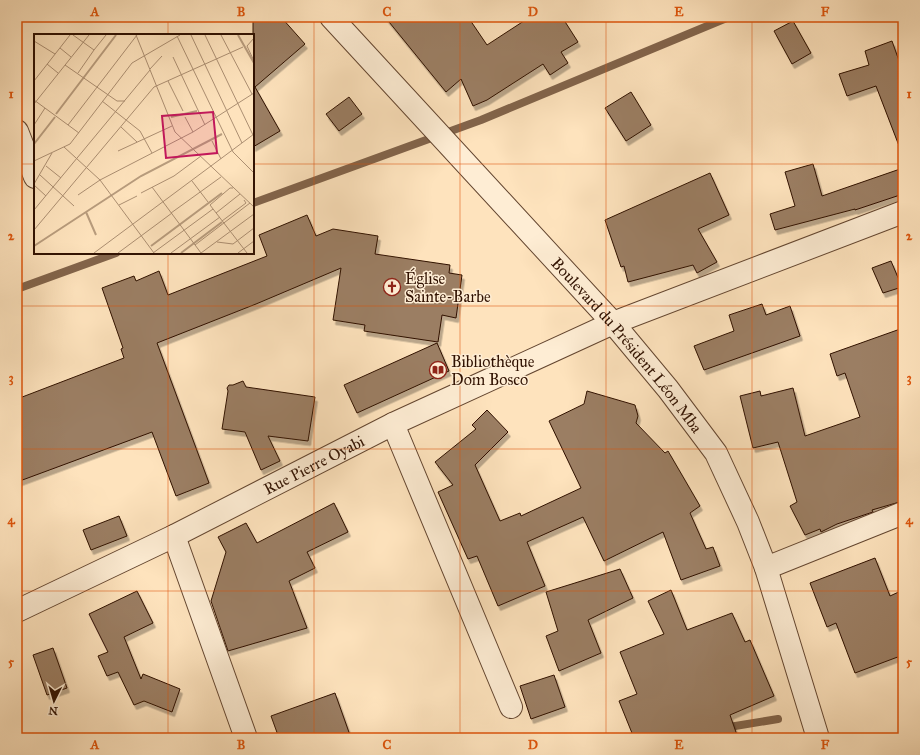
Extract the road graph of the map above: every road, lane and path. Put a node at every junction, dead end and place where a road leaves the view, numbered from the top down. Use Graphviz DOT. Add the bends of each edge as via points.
graph roads {
  1 [pos="331,17"];
  2 [pos="17,130"];
  3 [pos="34,174"];
  4 [pos="903,212"];
  5 [pos="613,323"];
  6 [pos="393,424"];
  7 [pos="903,514"];
  8 [pos="174,536"];
  9 [pos="766,568"];
  10 [pos="17,611"];
  11 [pos="511,707"];
  12 [pos="246,738"];
  13 [pos="818,738"];
  1 -- 5 [label="street, Boulevard du Président Léon Mba"];
  2 -- 3 [label="street"];
  4 -- 5 [label="street, Rue Pierre Oyabi"];
  5 -- 6 [label="street, Rue Pierre Oyabi"];
  5 -- 9 [label="street, Boulevard du Président Léon Mba" via="668,389 716,453"];
  6 -- 8 [label="street, Rue Pierre Oyabi"];
  6 -- 11 [label="street"];
  7 -- 9 [label="street"];
  8 -- 10 [label="street, Rue Pierre Oyabi"];
  8 -- 12 [label="street"];
  9 -- 13 [label="street, Boulevard du Président Léon Mba"];
}
